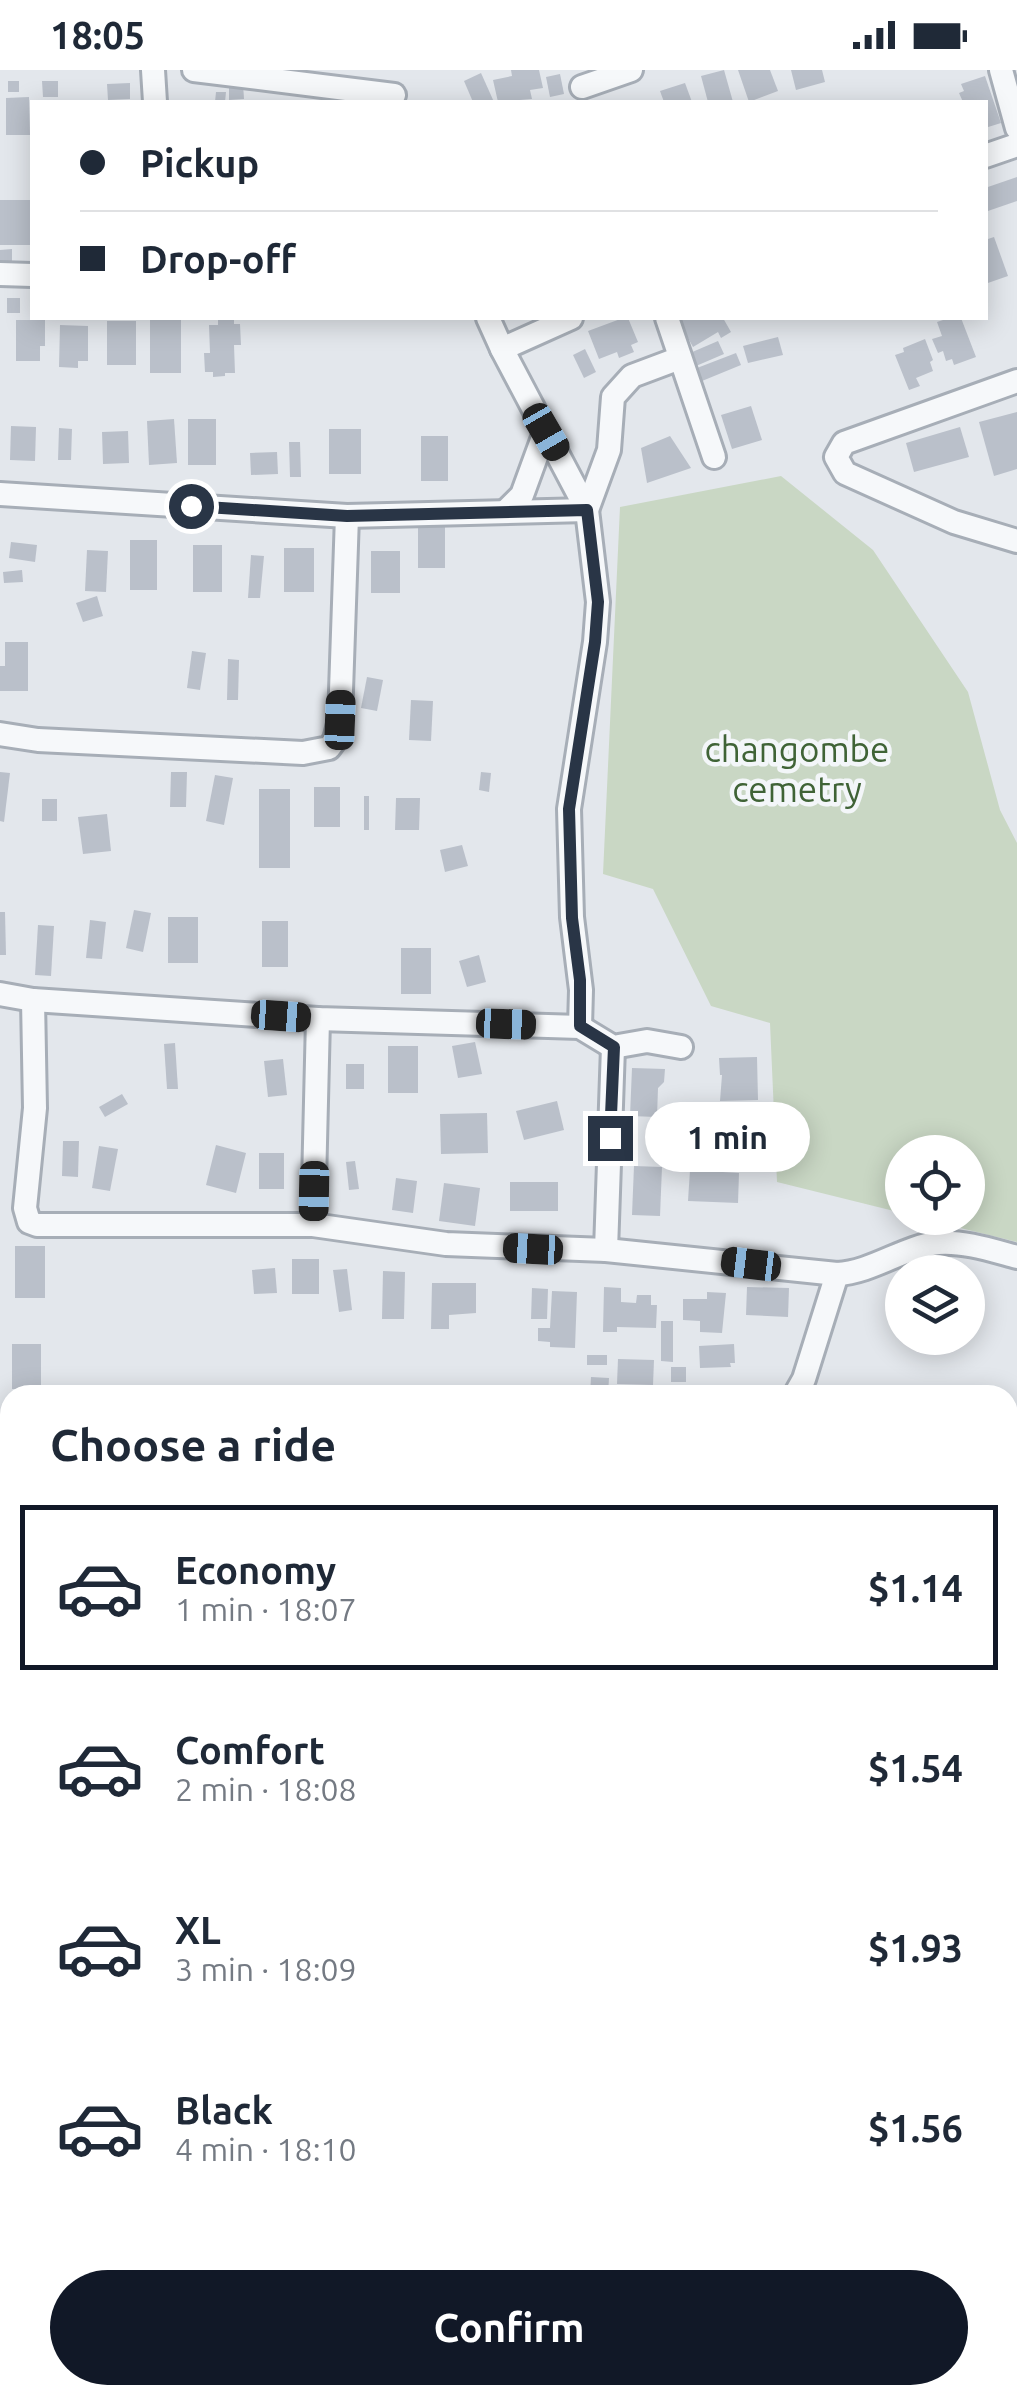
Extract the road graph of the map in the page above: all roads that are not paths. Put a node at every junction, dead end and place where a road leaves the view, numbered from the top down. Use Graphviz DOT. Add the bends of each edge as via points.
graph roads {
  1 [pos="153,70"];
  2 [pos="194,70"];
  3 [pos="385,70"];
  4 [pos="632,70"];
  5 [pos="1001,70"];
  6 [pos="582,87"];
  7 [pos="396,98"];
  8 [pos="155,100"];
  9 [pos="1017,128"];
  10 [pos="1017,146"];
  11 [pos="988,155"];
  12 [pos="0,274"];
  13 [pos="30,275"];
  14 [pos="489,320"];
  15 [pos="567,320"];
  16 [pos="668,320"];
  17 [pos="502,349"];
  18 [pos="680,358"];
  19 [pos="1017,380"];
  20 [pos="546,432"];
  21 [pos="714,457"];
  22 [pos="0,494"];
  23 [pos="587,510"];
  24 [pos="505,512"];
  25 [pos="347,516"];
  26 [pos="1017,541"];
  27 [pos="0,734"];
  28 [pos="0,994"];
  29 [pos="33,1000"];
  30 [pos="318,1019"];
  31 [pos="580,1026"];
  32 [pos="614,1047"];
  33 [pos="681,1047"];
  34 [pos="313,1225"];
  35 [pos="606,1250"];
  36 [pos="1017,1258"];
  37 [pos="837,1274"];
  38 [pos="800,1385"];
  1 -- 8 [label="street"];
  2 -- 7 [label="street"];
  3 -- 7 [label="street"];
  4 -- 6 [label="street"];
  5 -- 9 [label="street"];
  10 -- 11 [label="street"];
  12 -- 13 [label="street"];
  14 -- 17 [label="street"];
  15 -- 17 [label="street"];
  16 -- 18 [label="street"];
  17 -- 20 [label="street"];
  18 -- 21 [label="street"];
  18 -- 23 [label="street" via="632,376 613,397 609,450"];
  19 -- 26 [label="street" via="844,443 836,457 844,473 954,522"];
  20 -- 23 [label="street"];
  20 -- 24 [label="street" via="522,495"];
  22 -- 25 [label="street"];
  23 -- 24 [label="street"];
  23 -- 31 [label="street" via="597,616 569,809"];
  24 -- 25 [label="street"];
  25 -- 27 [label="street" via="340,720 329,748 284,752"];
  28 -- 29 [label="street"];
  29 -- 30 [label="street"];
  29 -- 34 [label="street" via="36,1090 24,1208 29,1222"];
  30 -- 31 [label="street"];
  30 -- 34 [label="street"];
  31 -- 32 [label="street"];
  32 -- 33 [label="street" via="647,1041"];
  32 -- 35 [label="street"];
  34 -- 35 [label="street" via="446,1244"];
  35 -- 37 [label="street"];
  36 -- 37 [label="street" via="934,1243"];
  37 -- 38 [label="street"];
}
